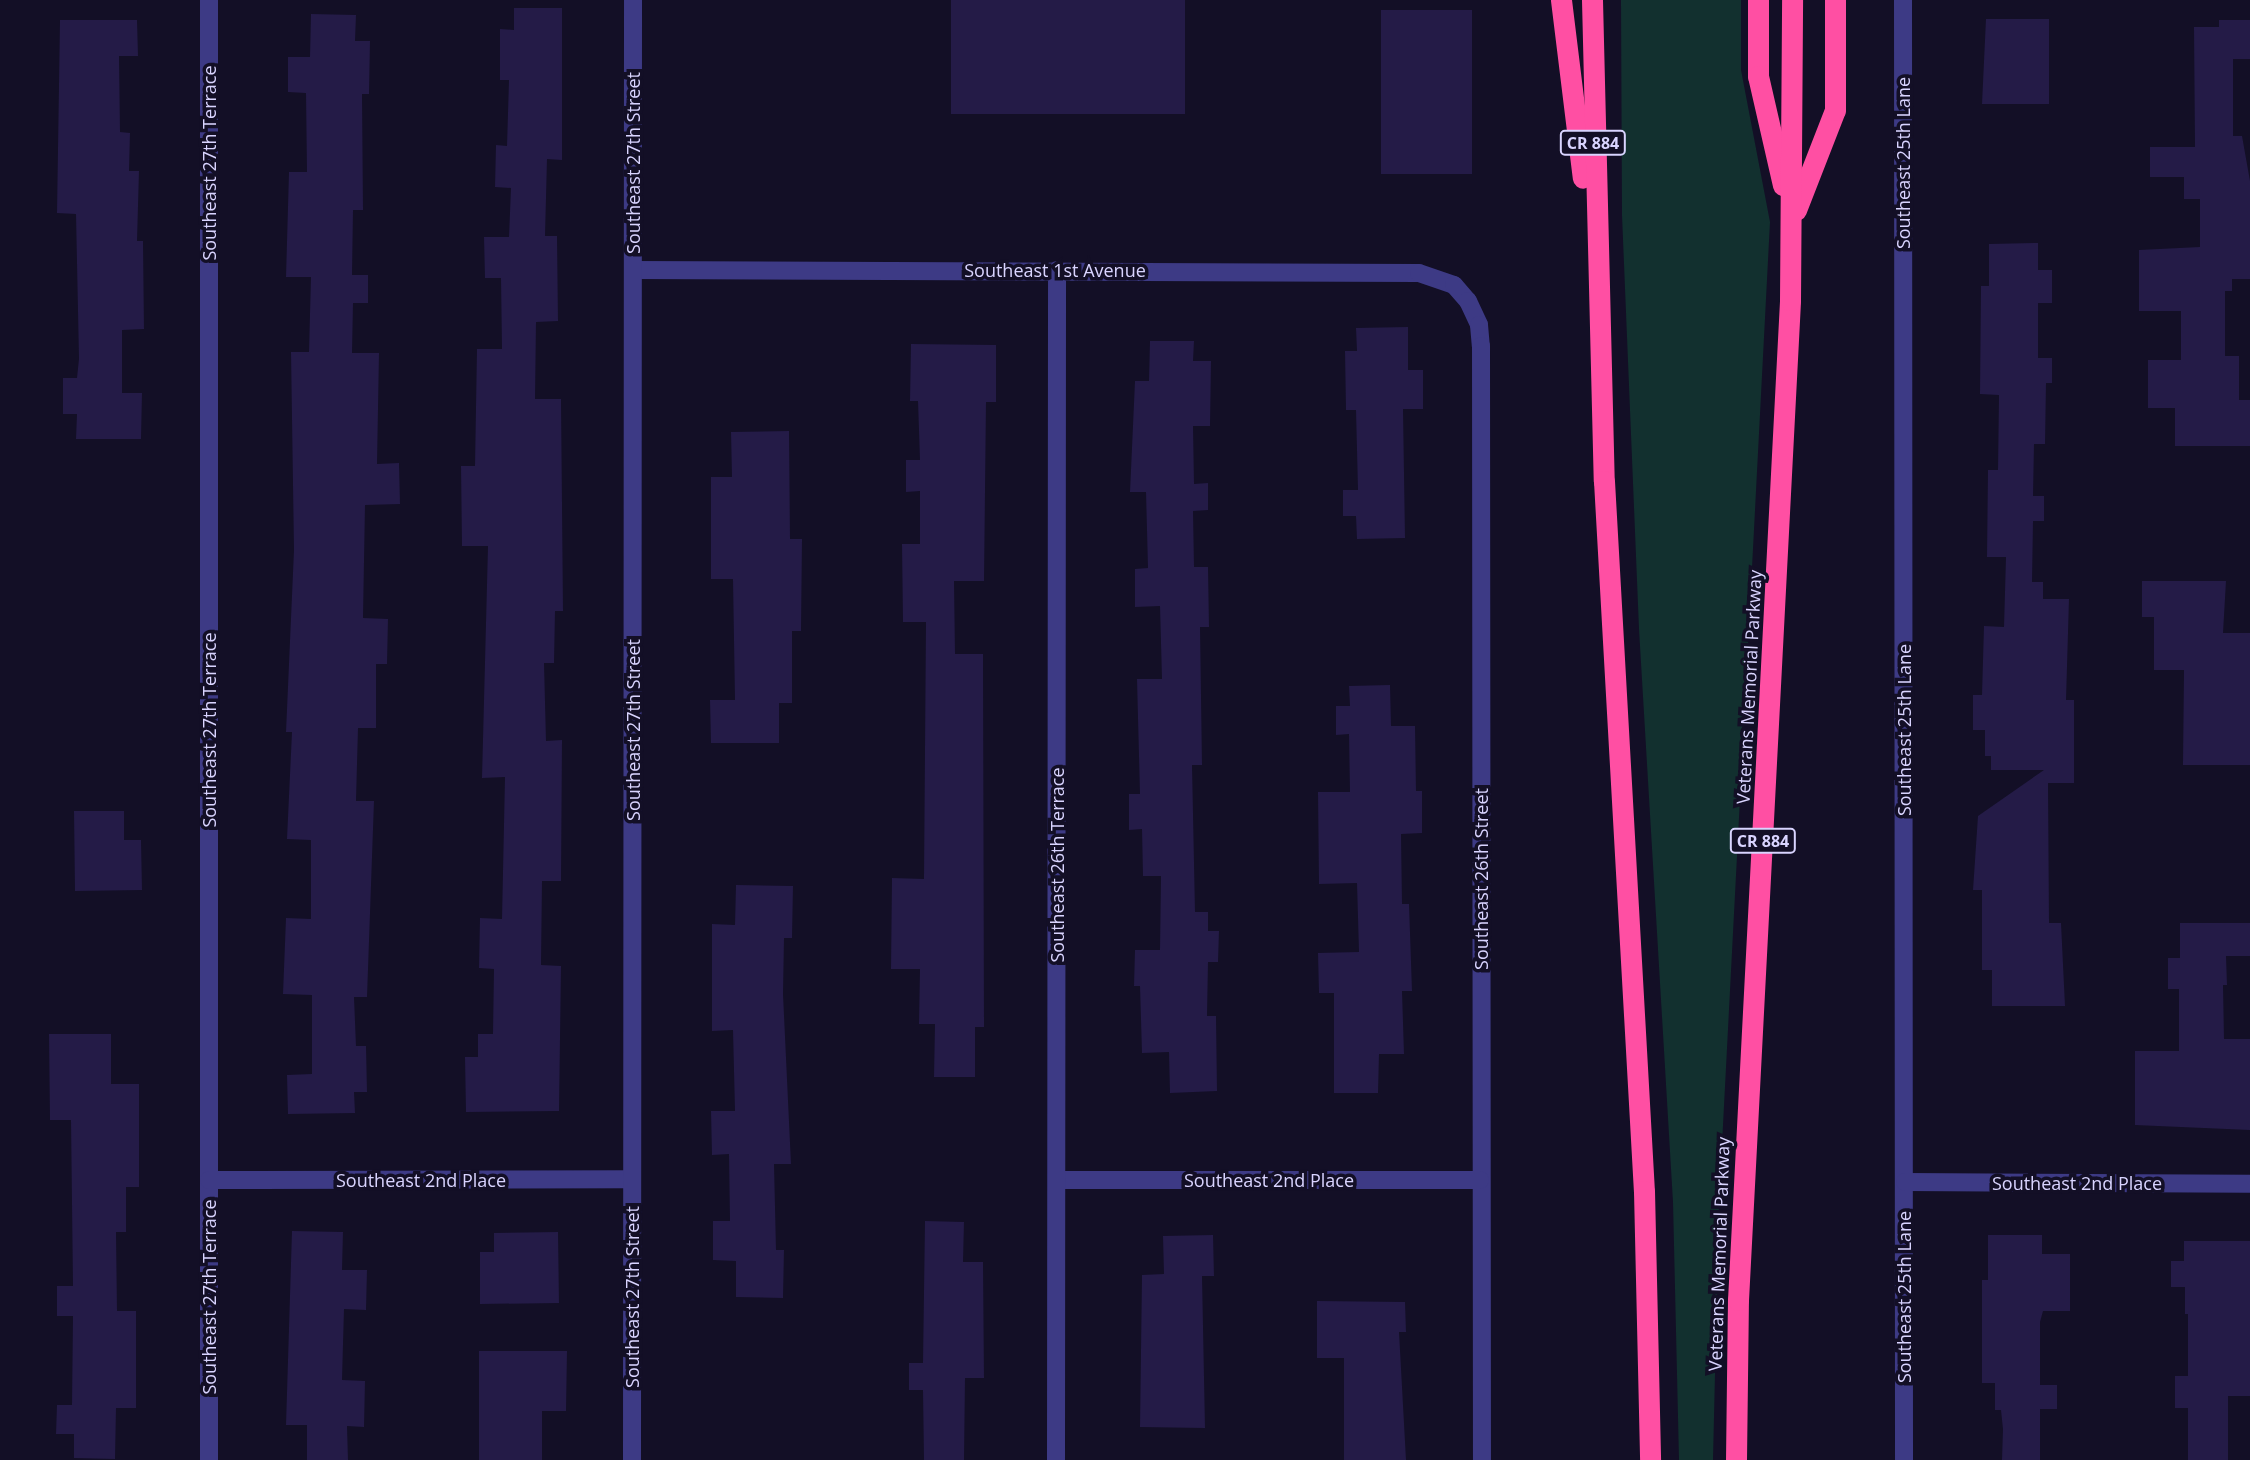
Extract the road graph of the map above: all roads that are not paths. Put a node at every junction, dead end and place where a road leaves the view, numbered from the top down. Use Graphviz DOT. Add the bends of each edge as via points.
graph roads {
  1 [pos="209,0"];
  2 [pos="633,0"];
  3 [pos="1561,0"];
  4 [pos="1592,0"];
  5 [pos="1758,0"];
  6 [pos="1792,0"];
  7 [pos="1835,0"];
  8 [pos="1903,0"];
  9 [pos="1792,221"];
  10 [pos="633,270"];
  11 [pos="1057,270"];
  12 [pos="1598,285"];
  13 [pos="1468,301"];
  14 [pos="632,1179"];
  15 [pos="209,1180"];
  16 [pos="1057,1180"];
  17 [pos="1480,1180"];
  18 [pos="1905,1182"];
  19 [pos="2250,1184"];
  20 [pos="209,1460"];
  21 [pos="632,1460"];
  22 [pos="1056,1460"];
  23 [pos="1482,1460"];
  24 [pos="1650,1460"];
  25 [pos="1736,1460"];
  26 [pos="1904,1460"];
  1 -- 15 [label="street, Southeast 27th Terrace"];
  2 -- 10 [label="street, Southeast 27th Street"];
  3 -- 12 [label="highway"];
  4 -- 12 [label="highway, CR 884"];
  5 -- 9 [label="highway" via="1758,76"];
  6 -- 9 [label="highway, Veterans Memorial Parkway / CR 884"];
  7 -- 9 [label="highway" via="1835,110"];
  8 -- 18 [label="street, Southeast 25th Lane"];
  9 -- 25 [label="highway, Veterans Memorial Parkway / CR 884" via="1772,708 1738,1286"];
  10 -- 11 [label="street, Southeast 1st Avenue"];
  10 -- 14 [label="street, Southeast 27th Street"];
  11 -- 13 [label="street, Southeast 1st Avenue" via="1419,272 1454,285"];
  11 -- 16 [label="street, Southeast 26th Terrace"];
  12 -- 24 [label="highway, CR 884" via="1604,495 1644,1191"];
  13 -- 17 [label="street, Southeast 26th Street" via="1479,325 1481,358"];
  14 -- 15 [label="street, Southeast 2nd Place"];
  14 -- 21 [label="street, Southeast 27th Street"];
  15 -- 20 [label="street, Southeast 27th Terrace"];
  16 -- 17 [label="street, Southeast 2nd Place"];
  16 -- 22 [label="street, Southeast 26th Terrace"];
  17 -- 23 [label="street, Southeast 26th Street"];
  18 -- 19 [label="street, Southeast 2nd Place"];
  18 -- 26 [label="street, Southeast 25th Lane"];
}
